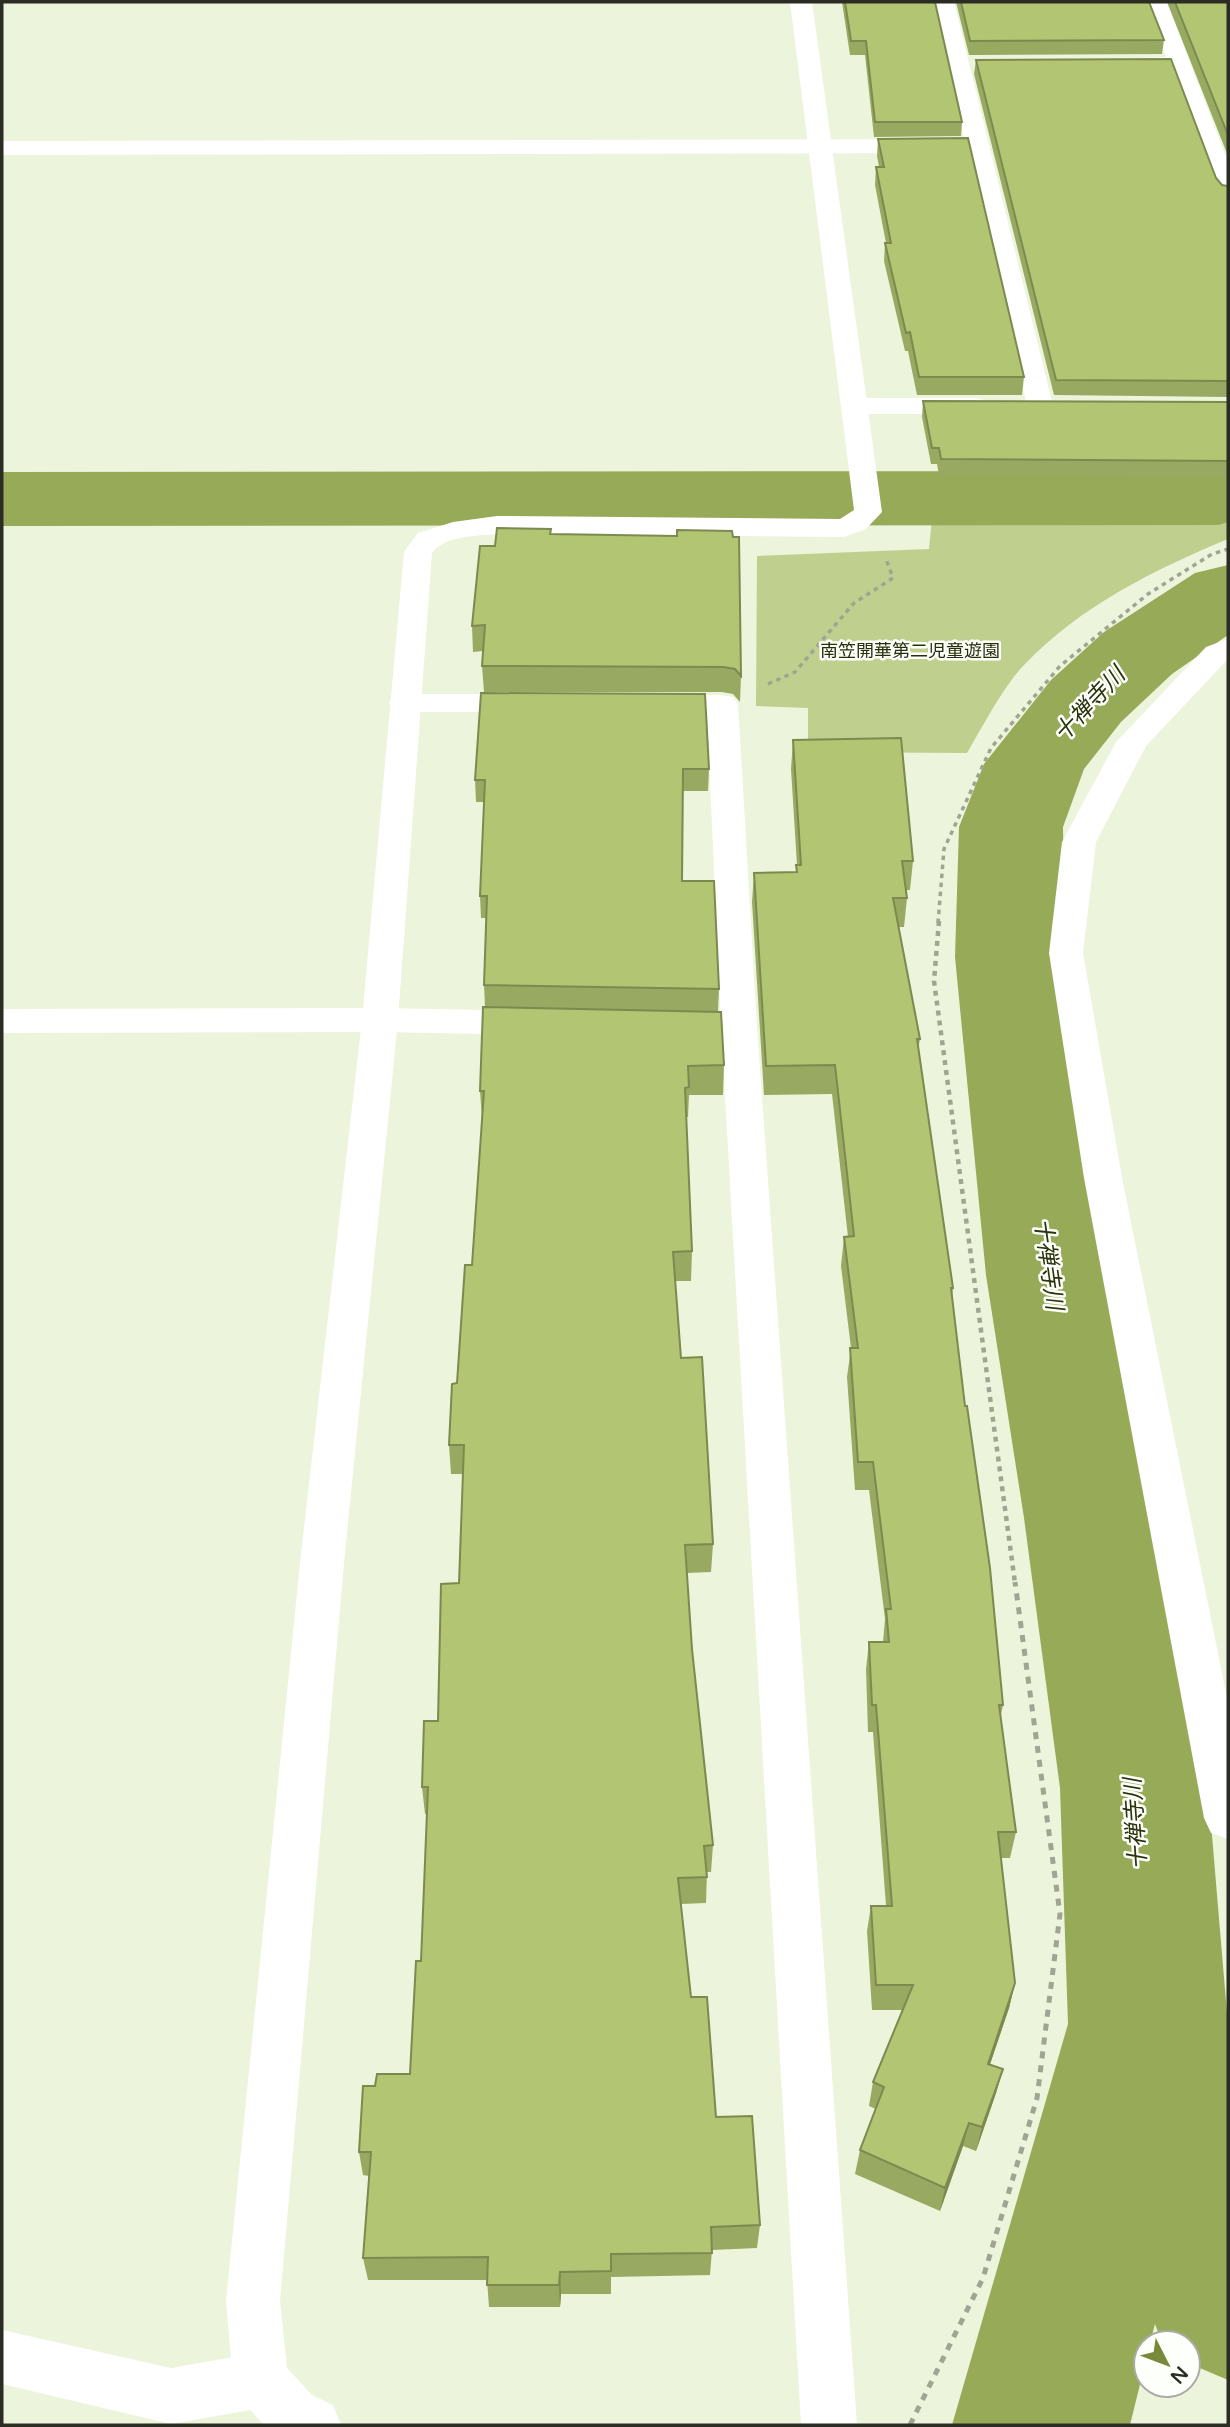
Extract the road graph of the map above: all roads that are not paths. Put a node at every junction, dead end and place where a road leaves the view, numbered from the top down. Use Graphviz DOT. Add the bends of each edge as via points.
graph roads {
  1 [pos="801,2"];
  2 [pos="943,2"];
  3 [pos="1156,2"];
  4 [pos="1179,63"];
  5 [pos="1096,64"];
  6 [pos="958,65"];
  7 [pos="986,65"];
  8 [pos="978,146"];
  9 [pos="1220,146"];
  10 [pos="2,148"];
  11 [pos="820,148"];
  12 [pos="1228,192"];
  13 [pos="855,406"];
  14 [pos="1018,406"];
  15 [pos="1067,406"];
  16 [pos="1228,648"];
  17 [pos="405,703"];
  18 [pos="557,703"];
  19 [pos="625,704"];
  20 [pos="380,1020"];
  21 [pos="2,1021"];
  22 [pos="573,1024"];
  23 [pos="1228,1818"];
  24 [pos="2,2357"];
  25 [pos="261,2380"];
  26 [pos="313,2425"];
  27 [pos="829,2425"];
  1 -- 11 [label="street"];
  2 -- 6 [label="street"];
  3 -- 4 [label="street"];
  4 -- 5 [label="street"];
  4 -- 9 [label="street"];
  6 -- 7 [label="street"];
  6 -- 8 [label="street"];
  8 -- 11 [label="street"];
  8 -- 14 [label="street"];
  9 -- 12 [label="street"];
  10 -- 11 [label="street"];
  11 -- 13 [label="street"];
  13 -- 14 [label="street"];
  13 -- 17 [label="street" via="868,512 844,528 497,525 429,539 418,552"];
  14 -- 15 [label="street"];
  16 -- 23 [label="street" via="1217,653 1132,742 1084,831 1066,953 1103,1178"];
  17 -- 18 [label="street"];
  17 -- 20 [label="street"];
  19 -- 27 [label="street" via="722,704 725,1026"];
  20 -- 21 [label="street"];
  20 -- 22 [label="street"];
  20 -- 25 [label="street" via="317,1618 253,2301"];
  24 -- 25 [label="street" via="171,2396"];
  25 -- 26 [label="street" via="292,2415"];
}
